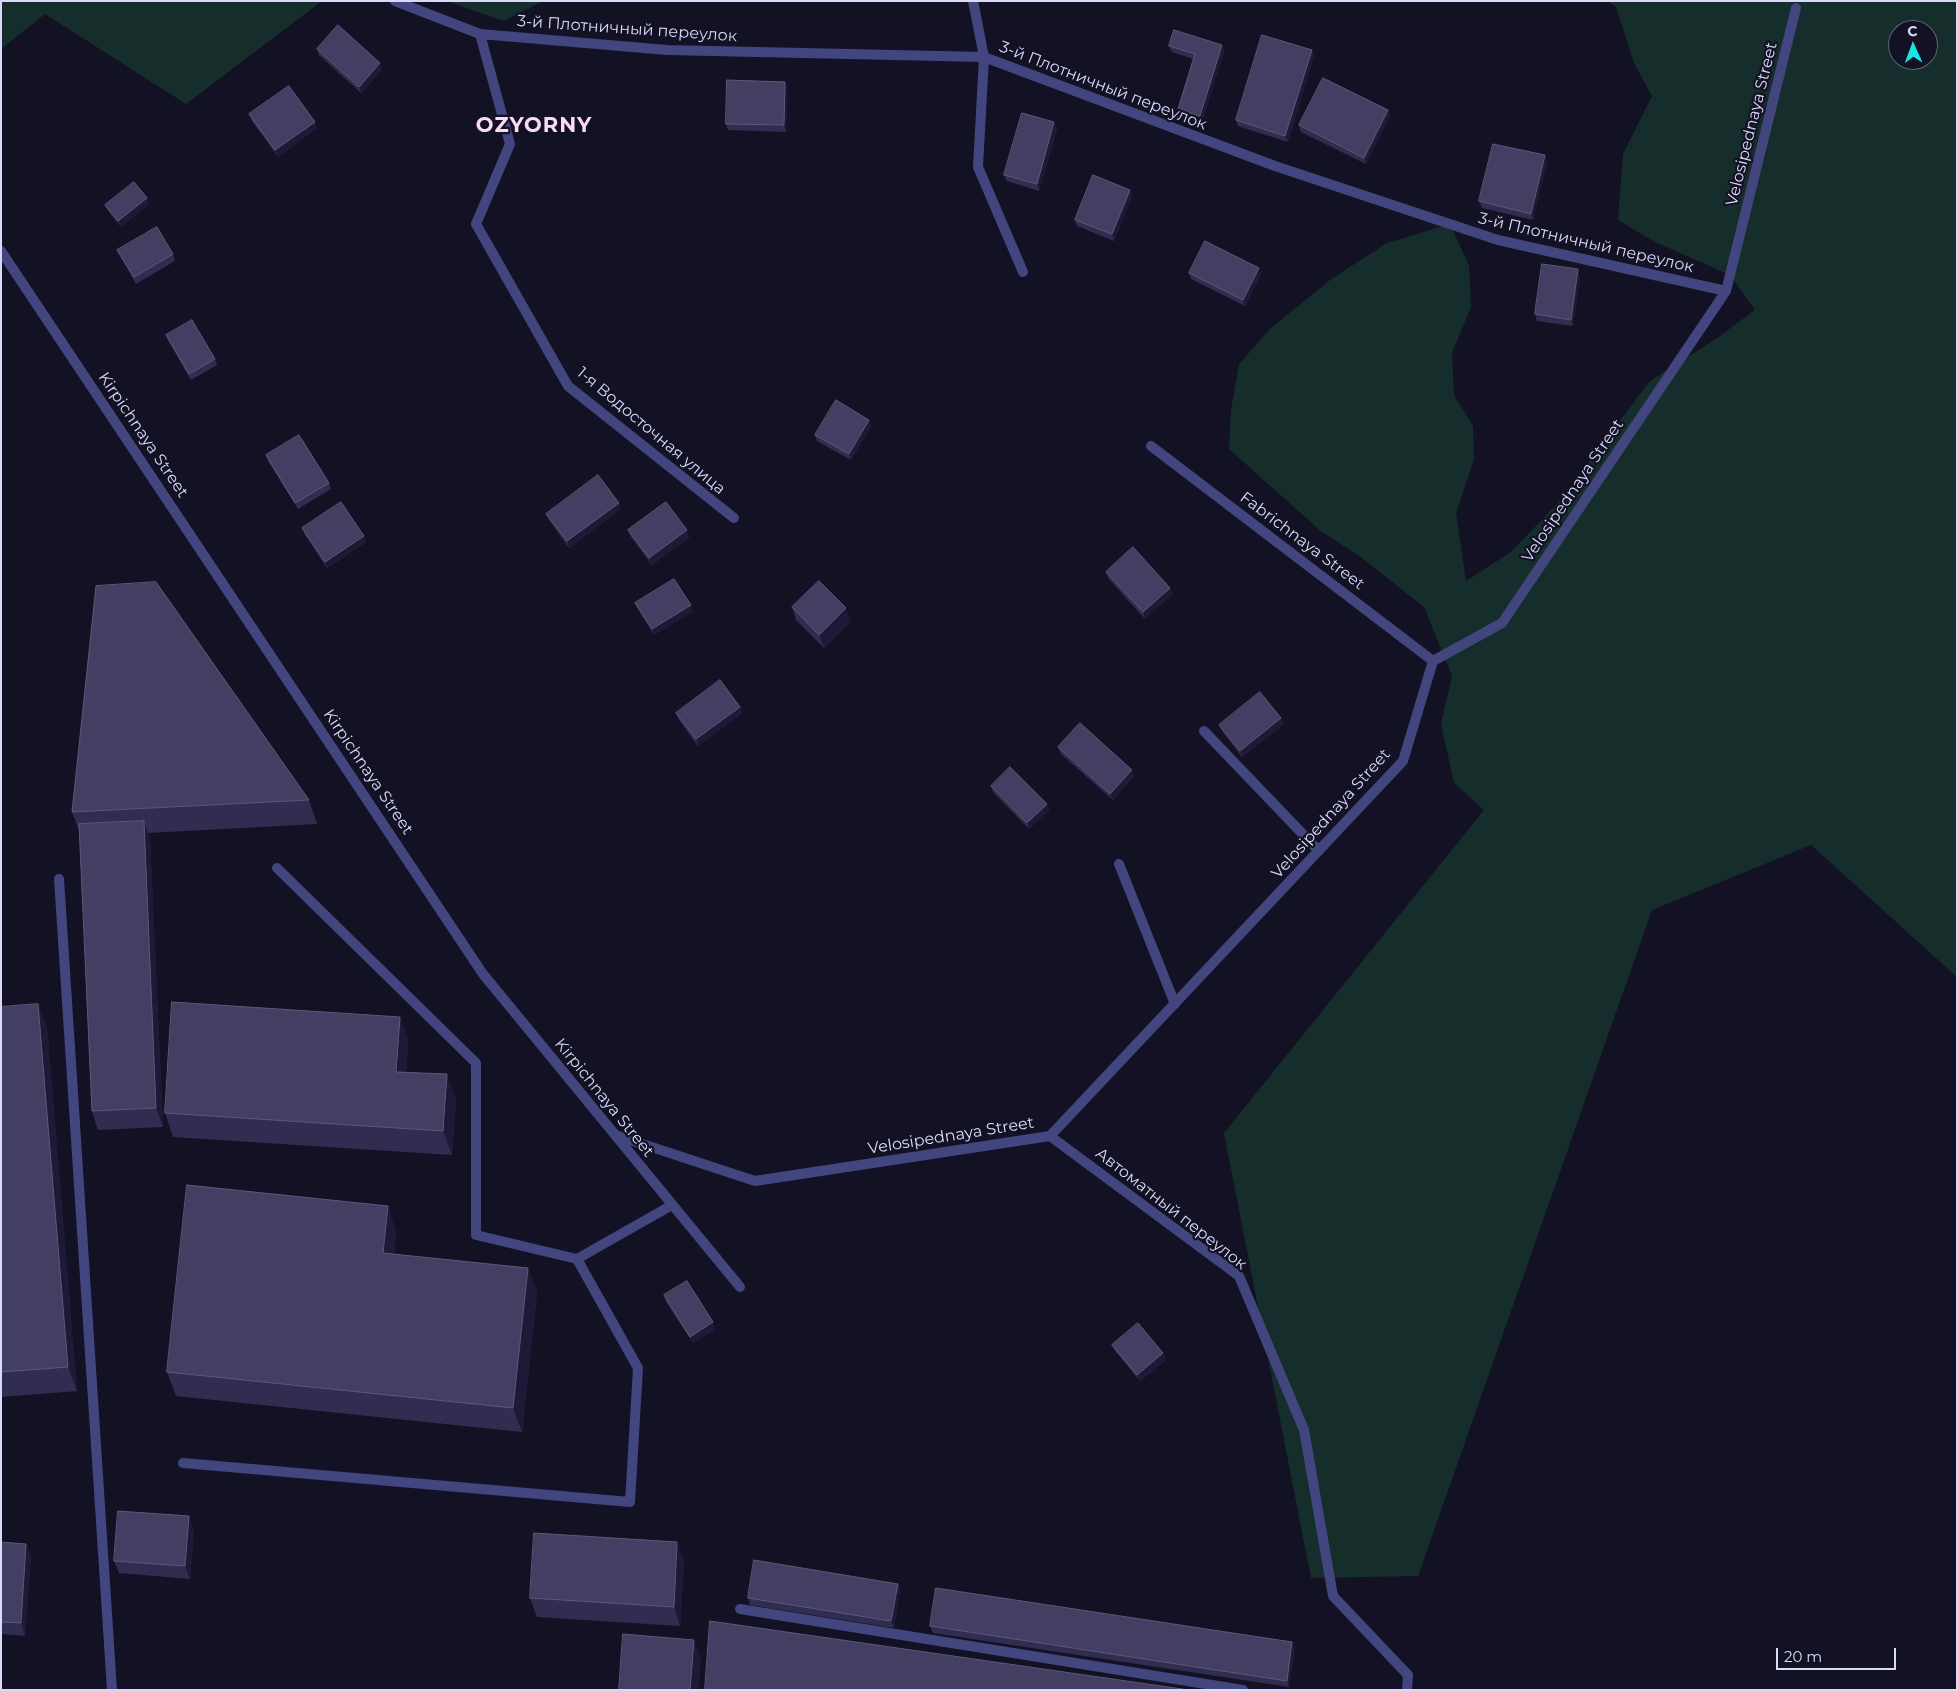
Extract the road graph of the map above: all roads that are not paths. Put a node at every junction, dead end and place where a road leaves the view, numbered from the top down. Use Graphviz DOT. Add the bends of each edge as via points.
graph roads {
  1 [pos="396,1"];
  2 [pos="973,1"];
  3 [pos="1796,8"];
  4 [pos="480,34"];
  5 [pos="984,57"];
  6 [pos="1,251"];
  7 [pos="1023,272"];
  8 [pos="1726,291"];
  9 [pos="1151,446"];
  10 [pos="734,518"];
  11 [pos="1433,661"];
  12 [pos="1204,731"];
  13 [pos="1319,851"];
  14 [pos="1119,864"];
  15 [pos="277,868"];
  16 [pos="59,878"];
  17 [pos="1175,1004"];
  18 [pos="616,1135"];
  19 [pos="1050,1136"];
  20 [pos="672,1205"];
  21 [pos="577,1259"];
  22 [pos="740,1286"];
  23 [pos="183,1462"];
  24 [pos="740,1609"];
  25 [pos="112,1690"];
  26 [pos="1243,1690"];
  27 [pos="1407,1690"];
  1 -- 4 [label="street, 3-й Плотничный переулок"];
  2 -- 5 [label="street"];
  3 -- 8 [label="street, Velosipednaya Street"];
  4 -- 5 [label="street, 3-й Плотничный переулок" via="667,50"];
  4 -- 10 [label="street, 1-я Водосточная улица" via="510,144 476,224 568,386"];
  5 -- 7 [label="street" via="978,167"];
  5 -- 8 [label="street, 3-й Плотничный переулок" via="1275,166 1498,240"];
  6 -- 18 [label="street, Kirpichnaya Street" via="483,974"];
  8 -- 11 [label="street, Velosipednaya Street" via="1502,623"];
  9 -- 11 [label="street, Fabrichnaya Street"];
  11 -- 13 [label="street, Velosipednaya Street" via="1403,761"];
  12 -- 13 [label="street"];
  13 -- 17 [label="street, Velosipednaya Street"];
  14 -- 17 [label="street"];
  15 -- 21 [label="street" via="476,1062 476,1235"];
  16 -- 25 [label="street"];
  17 -- 19 [label="street, Velosipednaya Street"];
  18 -- 19 [label="street, Velosipednaya Street" via="755,1181"];
  18 -- 20 [label="street, Kirpichnaya Street"];
  19 -- 27 [label="street, Автоматный переулок" via="1239,1276 1304,1430 1334,1596 1408,1675"];
  20 -- 21 [label="street"];
  20 -- 22 [label="street, Kirpichnaya Street"];
  21 -- 23 [label="street" via="638,1368 630,1502"];
  24 -- 26 [label="street"];
}
